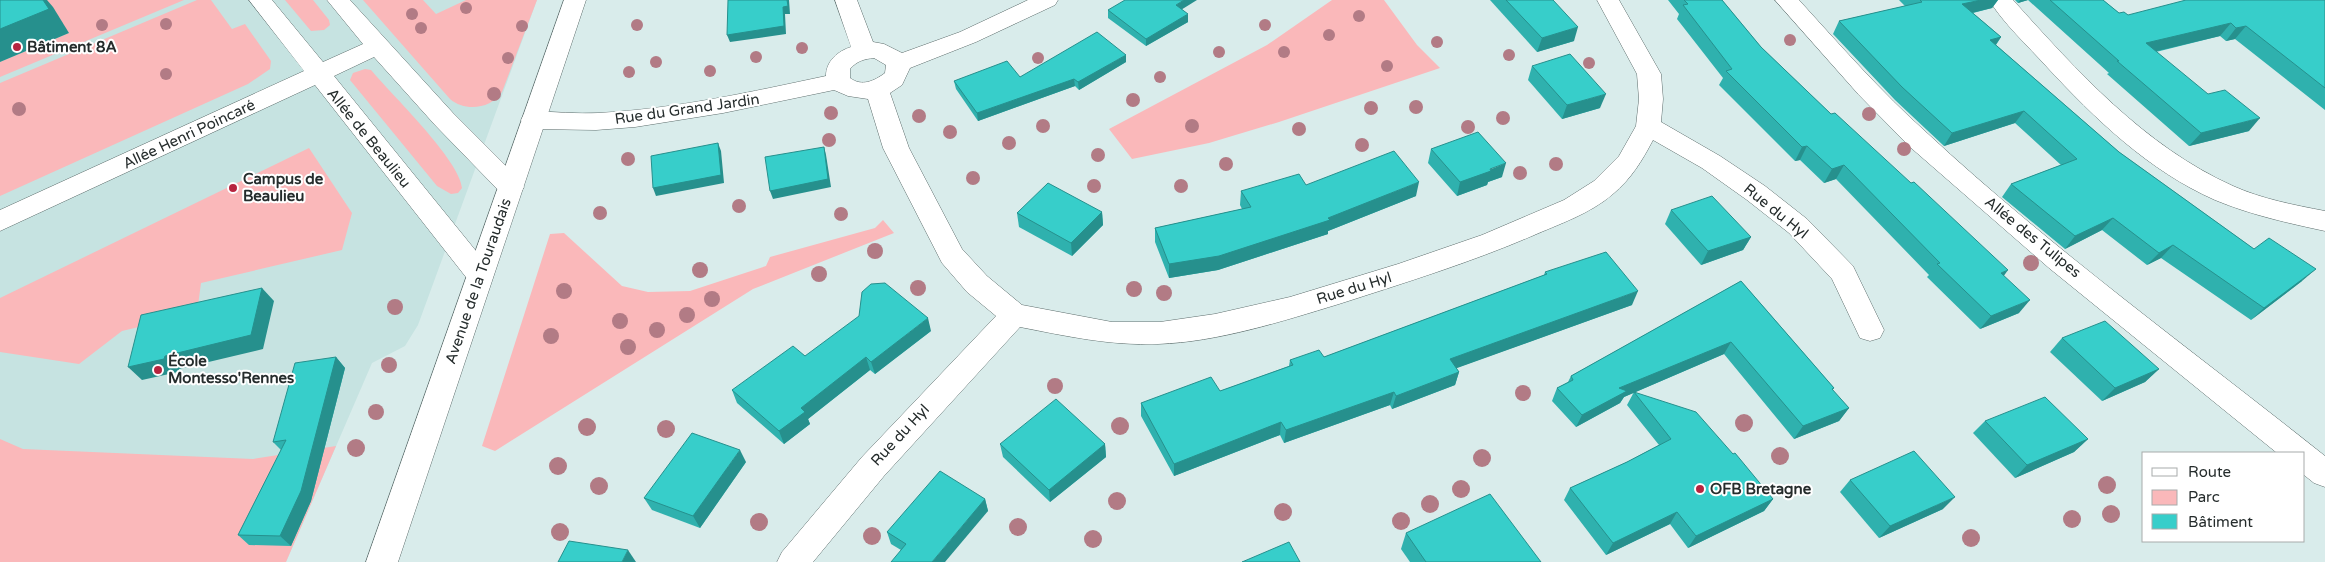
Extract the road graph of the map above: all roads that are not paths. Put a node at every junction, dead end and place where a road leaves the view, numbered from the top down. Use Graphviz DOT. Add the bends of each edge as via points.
graph roads {
  1 [pos="260,0"];
  2 [pos="338,0"];
  3 [pos="575,0"];
  4 [pos="846,0"];
  5 [pos="1048,0"];
  6 [pos="1608,0"];
  7 [pos="1786,0"];
  8 [pos="2000,0"];
  9 [pos="378,46"];
  10 [pos="864,51"];
  11 [pos="898,63"];
  12 [pos="318,74"];
  13 [pos="839,81"];
  14 [pos="877,90"];
  15 [pos="533,120"];
  16 [pos="1648,126"];
  17 [pos="511,187"];
  18 [pos="0,221"];
  19 [pos="2325,221"];
  20 [pos="480,274"];
  21 [pos="1014,315"];
  22 [pos="1870,330"];
  23 [pos="2299,452"];
  24 [pos="2305,458"];
  25 [pos="2325,474"];
  26 [pos="382,562"];
  27 [pos="793,562"];
  1 -- 12 [label="street, Allée de Beaulieu"];
  2 -- 9 [label="street"];
  3 -- 15 [label="street, Avenue de la Touraudais"];
  4 -- 10 [label="street"];
  5 -- 11 [label="street" via="968,37"];
  6 -- 16 [label="street, Rue du Hyl" via="1649,74 1652,99"];
  7 -- 23 [label="street, Allée des Tulipes" via="1918,140 2002,214"];
  8 -- 19 [label="street" via="2075,84 2130,135 2164,160 2235,197 2273,210"];
  9 -- 12 [label="street, Allée Henri Poincaré"];
  9 -- 17 [label="street"];
  10 -- 11 [label="street" via="886,52"];
  10 -- 13 [label="street" via="840,64"];
  11 -- 14 [label="street" via="898,74 891,83"];
  12 -- 18 [label="street, Allée Henri Poincaré"];
  12 -- 20 [label="street, Allée de Beaulieu"];
  13 -- 14 [label="street" via="855,91"];
  13 -- 15 [label="street, Rue du Grand Jardin" via="751,101 604,121"];
  14 -- 21 [label="street, Rue du Hyl" via="896,148 952,256 977,284"];
  15 -- 17 [label="street, Avenue de la Touraudais"];
  16 -- 21 [label="street, Rue du Hyl" via="1629,162 1603,188 1573,208 1404,273 1290,308 1215,326 1160,333 1112,333"];
  16 -- 22 [label="street, Rue du Hyl" via="1711,162 1798,226 1843,273"];
  17 -- 20 [label="street, Avenue de la Touraudais"];
  20 -- 26 [label="street, Avenue de la Touraudais"];
  21 -- 27 [label="street, Rue du Hyl" via="893,441"];
  24 -- 25 [label="street"];
}
